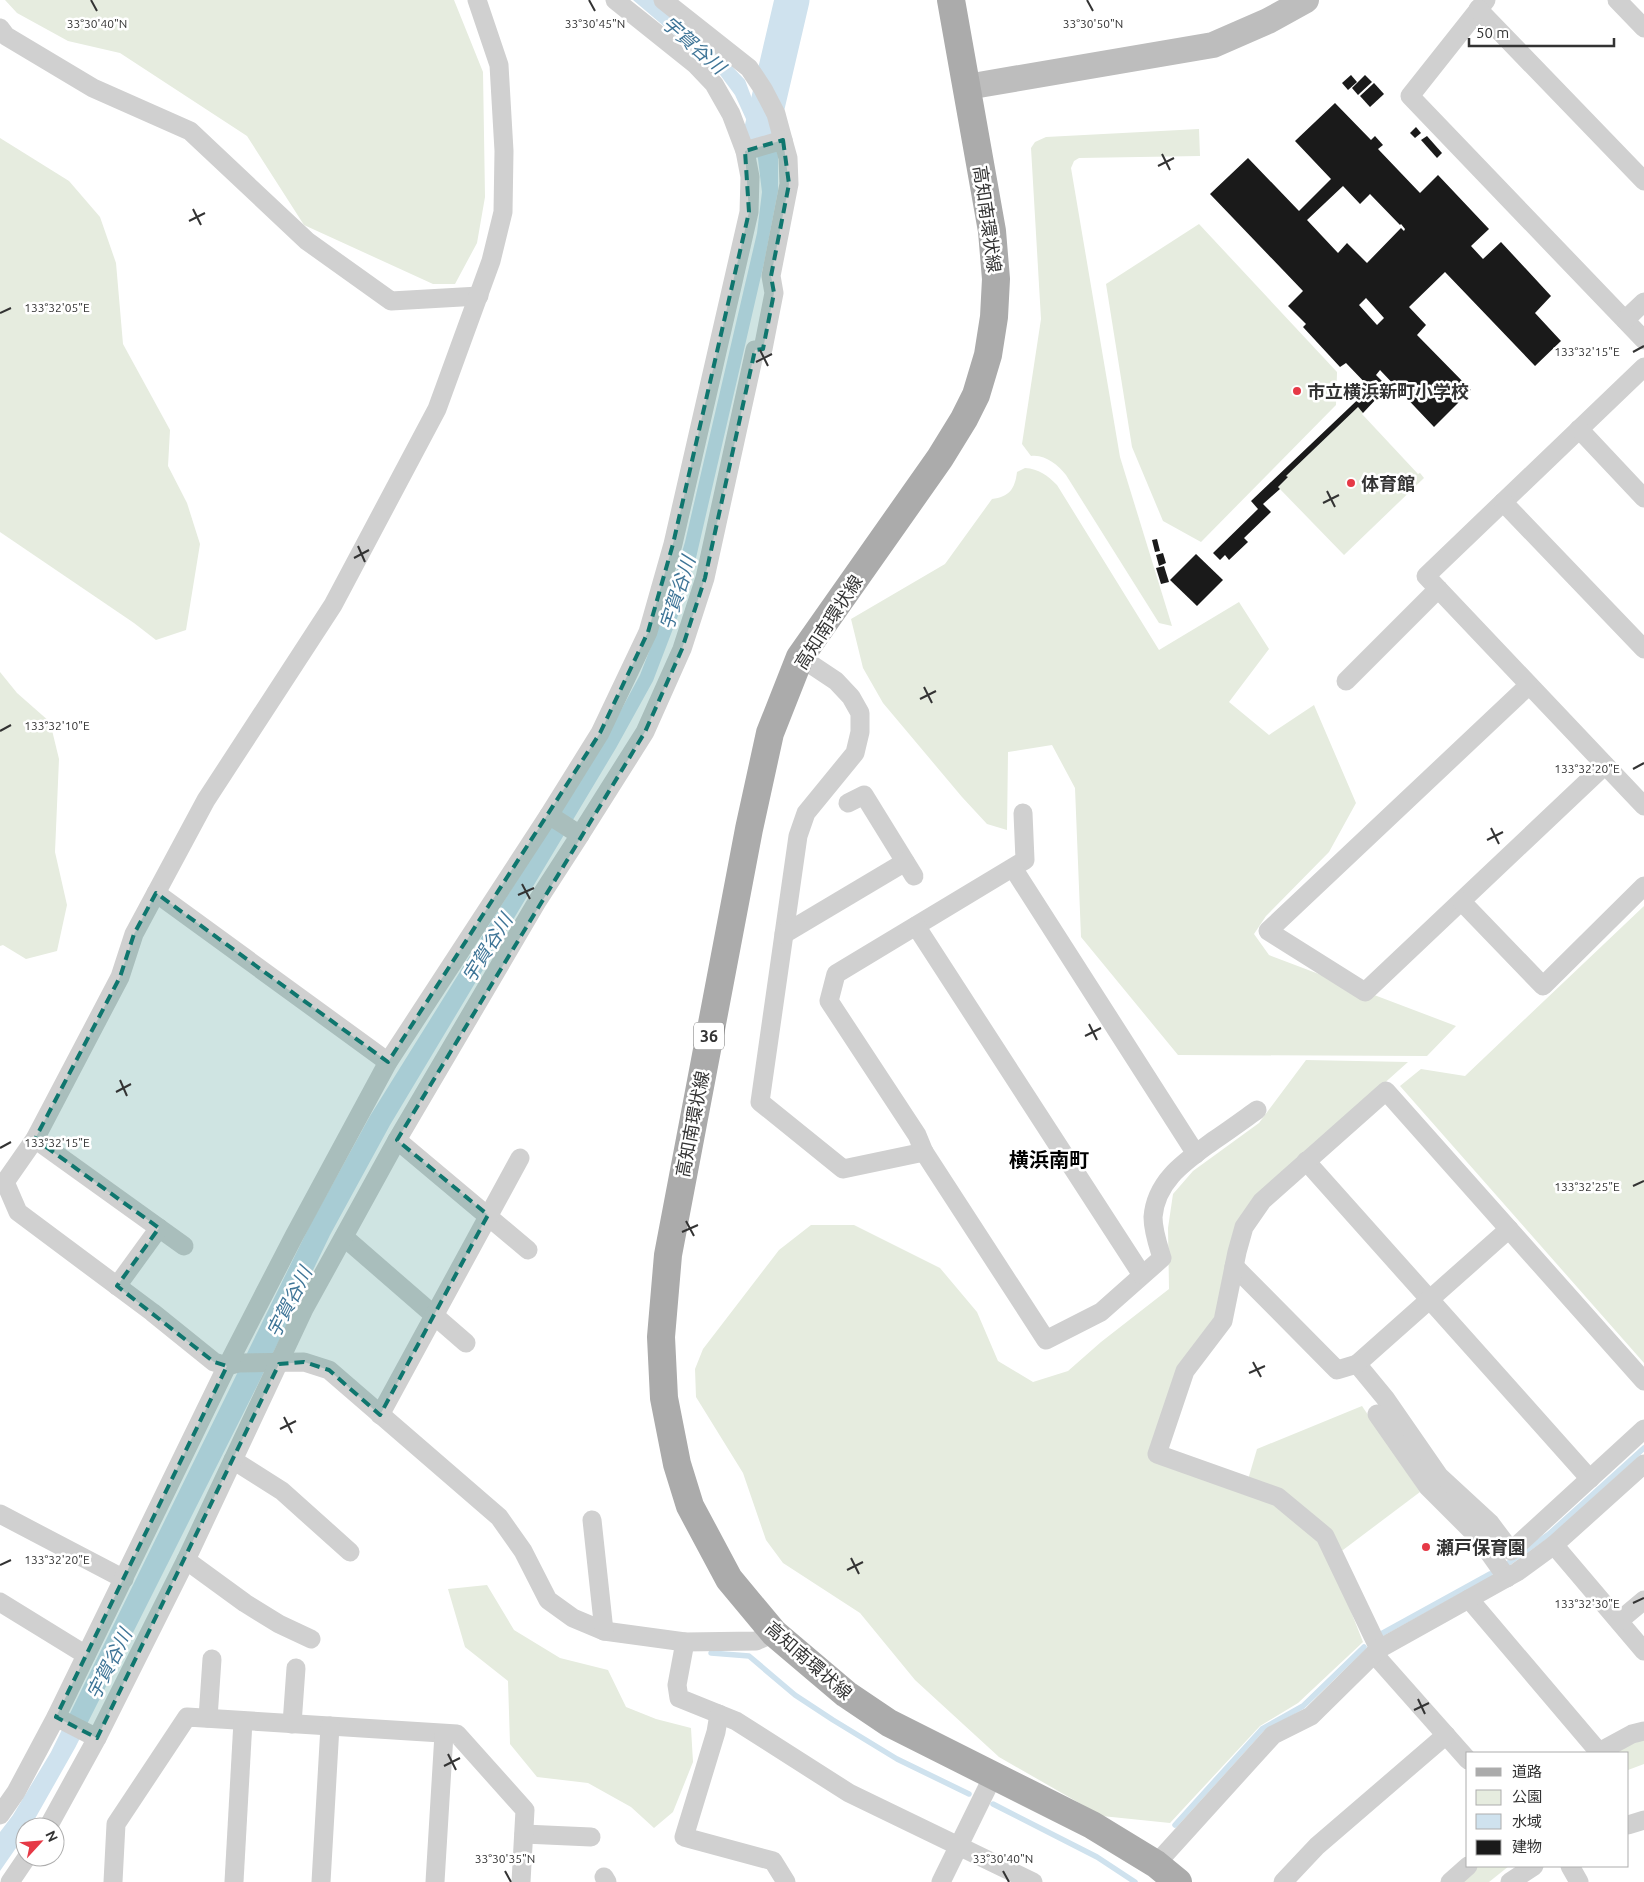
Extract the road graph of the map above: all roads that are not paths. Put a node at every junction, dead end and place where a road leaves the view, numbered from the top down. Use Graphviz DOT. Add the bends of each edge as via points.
graph roads {
  1 [pos="477,0"];
  2 [pos="615,0"];
  3 [pos="663,0"];
  4 [pos="951,0"];
  5 [pos="1306,0"];
  6 [pos="1617,0"];
  7 [pos="1482,5"];
  8 [pos="0,28"];
  9 [pos="1644,28"];
  10 [pos="966,87"];
  11 [pos="780,140"];
  12 [pos="749,150"];
  13 [pos="1644,182"];
  14 [pos="478,296"];
  15 [pos="1644,302"];
  16 [pos="1625,320"];
  17 [pos="1644,340"];
  18 [pos="1644,367"];
  19 [pos="1579,429"];
  20 [pos="1644,498"];
  21 [pos="1503,502"];
  22 [pos="1438,589"];
  23 [pos="1644,649"];
  24 [pos="800,657"];
  25 [pos="1346,681"];
  26 [pos="1528,686"];
  27 [pos="1605,765"];
  28 [pos="848,803"];
  29 [pos="1644,806"];
  30 [pos="1023,814"];
  31 [pos="551,816"];
  32 [pos="577,833"];
  33 [pos="1013,868"];
  34 [pos="1644,886"];
  35 [pos="156,893"];
  36 [pos="1462,902"];
  37 [pos="916,926"];
  38 [pos="784,934"];
  39 [pos="388,1062"];
  40 [pos="1257,1110"];
  41 [pos="35,1139"];
  42 [pos="397,1140"];
  43 [pos="924,1152"];
  44 [pos="1196,1154"];
  45 [pos="520,1158"];
  46 [pos="1306,1161"];
  47 [pos="2,1182"];
  48 [pos="488,1215"];
  49 [pos="159,1228"];
  50 [pos="1509,1229"];
  51 [pos="344,1237"];
  52 [pos="184,1246"];
  53 [pos="528,1250"];
  54 [pos="1234,1266"];
  55 [pos="1142,1276"];
  56 [pos="117,1286"];
  57 [pos="1430,1299"];
  58 [pos="434,1315"];
  59 [pos="466,1343"];
  60 [pos="276,1363"];
  61 [pos="233,1364"];
  62 [pos="1357,1364"];
  63 [pos="1644,1381"];
  64 [pos="380,1414"];
  65 [pos="1377,1414"];
  66 [pos="1644,1429"];
  67 [pos="233,1460"];
  68 [pos="1644,1464"];
  69 [pos="1590,1479"];
  70 [pos="0,1514"];
  71 [pos="592,1520"];
  72 [pos="1554,1545"];
  73 [pos="350,1552"];
  74 [pos="186,1560"];
  75 [pos="1507,1578"];
  76 [pos="124,1579"];
  77 [pos="1469,1600"];
  78 [pos="1644,1600"];
  79 [pos="0,1602"];
  80 [pos="1619,1622"];
  81 [pos="604,1631"];
  82 [pos="774,1633"];
  83 [pos="312,1639"];
  84 [pos="685,1642"];
  85 [pos="1377,1651"];
  86 [pos="1644,1651"];
  87 [pos="86,1655"];
  88 [pos="212,1659"];
  89 [pos="296,1668"];
  90 [pos="719,1714"];
  91 [pos="208,1718"];
  92 [pos="60,1719"];
  93 [pos="243,1721"];
  94 [pos="292,1724"];
  95 [pos="330,1726"];
  96 [pos="1644,1731"];
  97 [pos="444,1734"];
  98 [pos="1446,1735"];
  99 [pos="94,1737"];
  100 [pos="1598,1752"];
  101 [pos="1466,1758"];
  102 [pos="993,1776"];
  103 [pos="0,1815"];
  104 [pos="53,1817"];
  105 [pos="1644,1820"];
  106 [pos="1629,1825"];
  107 [pos="524,1834"];
  108 [pos="591,1838"];
  109 [pos="960,1846"];
  110 [pos="1156,1864"];
  111 [pos="20,1867"];
  112 [pos="1467,1867"];
  113 [pos="1532,1867"];
  114 [pos="1571,1867"];
  115 [pos="10,1882"];
  116 [pos="113,1882"];
  117 [pos="234,1882"];
  118 [pos="321,1882"];
  119 [pos="435,1882"];
  120 [pos="521,1882"];
  121 [pos="786,1882"];
  122 [pos="941,1882"];
  123 [pos="1033,1882"];
  124 [pos="1178,1882"];
  125 [pos="1283,1882"];
  126 [pos="1450,1882"];
  127 [pos="1510,1882"];
  128 [pos="1579,1882"];
  1 -- 14 [label="street" via="499,64 504,151 503,212"];
  2 -- 12 [label="street" via="695,64 714,84"];
  3 -- 11 [label="street" via="749,68 776,114"];
  4 -- 10 [label="main road, 高知南環状線 / 36"];
  5 -- 10 [label="street" via="1213,45"];
  6 -- 9 [label="street"];
  7 -- 13 [label="street"];
  7 -- 16 [label="street" via="1410,96"];
  8 -- 14 [label="street" via="6,36 93,88 190,131 308,241 391,301"];
  10 -- 24 [label="main road, 高知南環状線 / 36" via="992,231 996,279 988,355 976,395 940,458"];
  11 -- 12 [label="street"];
  11 -- 32 [label="street" via="788,158 789,184 771,276 774,292 763,349 755,350 705,578 682,649 645,732"];
  12 -- 31 [label="street" via="749,212 672,544 648,632 600,733"];
  14 -- 35 [label="street" via="437,409 338,596 206,800"];
  15 -- 16 [label="street"];
  16 -- 17 [label="street"];
  18 -- 19 [label="street"];
  19 -- 20 [label="street"];
  19 -- 21 [label="street"];
  21 -- 22 [label="street" via="1426,576"];
  21 -- 23 [label="street"];
  22 -- 25 [label="street"];
  22 -- 26 [label="street"];
  24 -- 38 [label="street" via="852,696 860,713 860,732 855,753 806,813 798,836"];
  24 -- 82 [label="main road, 高知南環状線 / 36" via="770,732 749,829 668,1255 661,1337 664,1398 677,1464 690,1506 729,1579"];
  26 -- 27 [label="street"];
  26 -- 36 [label="street" via="1268,931 1365,992"];
  27 -- 29 [label="street"];
  27 -- 36 [label="street"];
  28 -- 38 [label="street" via="864,795 910,869"];
  30 -- 33 [label="street" via="1025,860"];
  31 -- 32 [label="street"];
  31 -- 39 [label="street"];
  32 -- 42 [label="street"];
  33 -- 37 [label="street"];
  33 -- 44 [label="street"];
  34 -- 36 [label="street" via="1543,986"];
  35 -- 39 [label="street"];
  35 -- 41 [label="street" via="134,934 120,977"];
  37 -- 43 [label="street" via="836,974 829,1001 917,1135"];
  37 -- 55 [label="street"];
  38 -- 43 [label="street" via="760,1102 843,1169"];
  39 -- 61 [label="street" via="294,1236"];
  40 -- 44 [label="street"];
  41 -- 47 [label="street"];
  41 -- 49 [label="street"];
  42 -- 48 [label="street"];
  42 -- 51 [label="street"];
  43 -- 55 [label="street" via="1046,1340 1101,1312"];
  44 -- 55 [label="street" via="1171,1175 1156,1200 1153,1218 1162,1258"];
  45 -- 48 [label="street"];
  46 -- 50 [label="street" via="1386,1091"];
  46 -- 54 [label="street" via="1262,1200 1244,1227"];
  46 -- 57 [label="street"];
  47 -- 56 [label="street" via="18,1212"];
  48 -- 53 [label="street"];
  48 -- 58 [label="street"];
  49 -- 52 [label="street"];
  49 -- 56 [label="street"];
  50 -- 57 [label="street"];
  50 -- 63 [label="street"];
  51 -- 58 [label="street"];
  51 -- 60 [label="street"];
  54 -- 62 [label="street" via="1337,1370"];
  54 -- 85 [label="street" via="1223,1321 1184,1371 1157,1454 1278,1497 1325,1536"];
  56 -- 61 [label="street" via="214,1362"];
  57 -- 62 [label="street"];
  57 -- 69 [label="street"];
  58 -- 59 [label="street"];
  58 -- 64 [label="street"];
  60 -- 61 [label="street"];
  60 -- 64 [label="street" via="304,1362 329,1370"];
  60 -- 67 [label="street"];
  61 -- 76 [label="street"];
  62 -- 69 [label="street" via="1440,1476 1490,1523 1511,1551"];
  64 -- 81 [label="street" via="499,1517 523,1551 548,1600 573,1618"];
  65 -- 75 [label="street" via="1428,1487 1478,1537"];
  66 -- 69 [label="street"];
  67 -- 73 [label="street" via="282,1491"];
  67 -- 74 [label="street"];
  68 -- 72 [label="street"];
  70 -- 76 [label="street"];
  71 -- 81 [label="street"];
  72 -- 75 [label="street"];
  72 -- 80 [label="street"];
  74 -- 83 [label="street" via="245,1603"];
  74 -- 99 [label="street"];
  75 -- 77 [label="street"];
  76 -- 87 [label="street"];
  77 -- 85 [label="street"];
  77 -- 100 [label="street"];
  78 -- 80 [label="street"];
  79 -- 87 [label="street"];
  80 -- 86 [label="street"];
  81 -- 84 [label="street"];
  82 -- 84 [label="street" via="756,1642"];
  82 -- 102 [label="main road, 高知南環状線 / 36" via="846,1694 889,1723"];
  84 -- 90 [label="street" via="677,1685 679,1698"];
  85 -- 98 [label="street"];
  85 -- 110 [label="street" via="1312,1716 1272,1735"];
  87 -- 92 [label="street"];
  88 -- 91 [label="street"];
  89 -- 94 [label="street"];
  90 -- 109 [label="street" via="736,1721 850,1793"];
  90 -- 121 [label="street" via="684,1837 773,1862"];
  91 -- 93 [label="street"];
  91 -- 116 [label="street" via="187,1717 116,1824"];
  92 -- 99 [label="street"];
  92 -- 103 [label="street"];
  93 -- 94 [label="street"];
  93 -- 117 [label="street"];
  94 -- 95 [label="street"];
  95 -- 97 [label="street"];
  95 -- 118 [label="street"];
  96 -- 100 [label="street"];
  97 -- 107 [label="street" via="457,1734 525,1810"];
  97 -- 119 [label="street"];
  98 -- 101 [label="street"];
  98 -- 125 [label="street" via="1317,1846"];
  99 -- 104 [label="street"];
  102 -- 109 [label="street"];
  102 -- 110 [label="main road, 高知南環状線 / 36" via="1092,1825"];
  105 -- 106 [label="street"];
  107 -- 108 [label="street"];
  107 -- 120 [label="street"];
  109 -- 122 [label="street"];
  109 -- 123 [label="street"];
  110 -- 124 [label="main road, 高知南環状線 / 36"];
  111 -- 115 [label="street"];
  112 -- 126 [label="street"];
  113 -- 127 [label="street"];
  114 -- 128 [label="street"];
}
